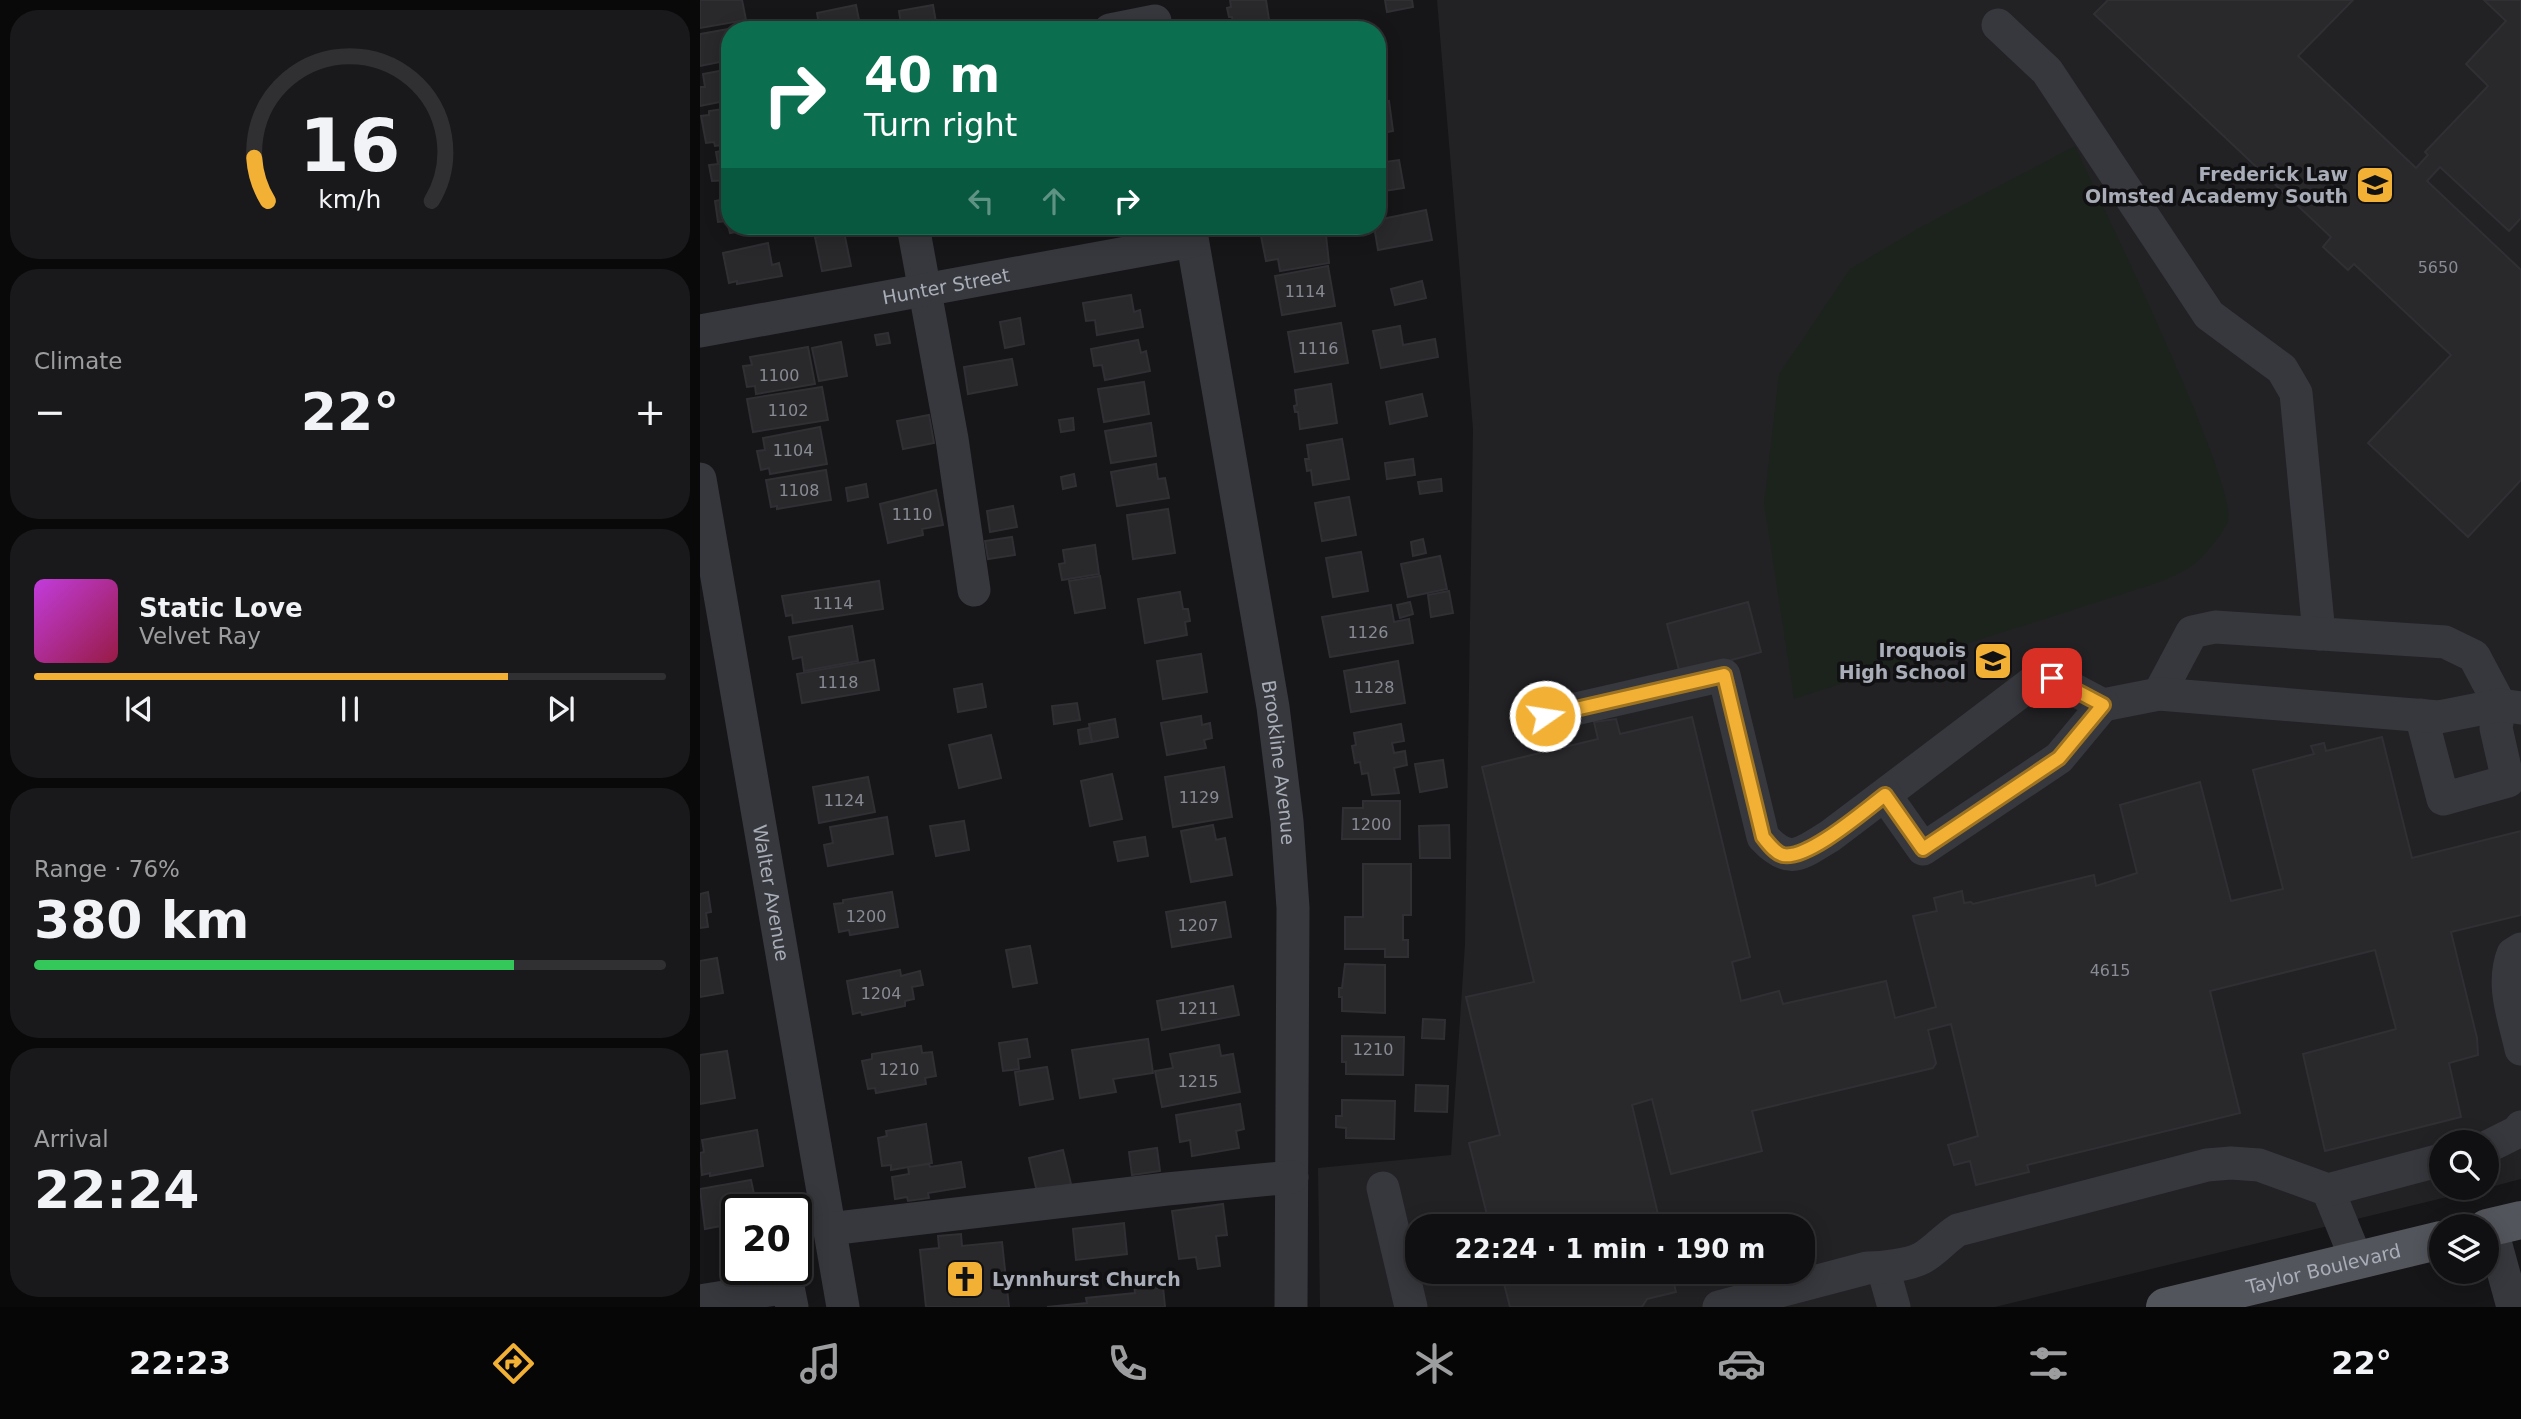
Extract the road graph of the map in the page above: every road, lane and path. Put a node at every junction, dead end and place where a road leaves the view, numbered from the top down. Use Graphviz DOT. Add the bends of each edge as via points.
graph roads {
  1 [pos="1998,25"];
  2 [pos="914,235"];
  3 [pos="1182,235"];
  4 [pos="1191,235"];
  5 [pos="923,290"];
  6 [pos="700,331"];
  7 [pos="700,479"];
  8 [pos="975,590"];
  9 [pos="2319,634"];
  10 [pos="2158,694"];
  11 [pos="2103,705"];
  12 [pos="2510,706"];
  13 [pos="2421,715"];
  14 [pos="1545,716"];
  15 [pos="1885,795"];
  16 [pos="2521,950"];
  17 [pos="2521,1049"];
  18 [pos="2521,1127"];
  19 [pos="2499,1141"];
  20 [pos="2429,1163"];
  21 [pos="1292,1177"];
  22 [pos="1383,1188"];
  23 [pos="2328,1190"];
  24 [pos="2500,1225"];
  25 [pos="829,1229"];
  26 [pos="2429,1243"];
  27 [pos="2357,1261"];
  28 [pos="1883,1268"];
  29 [pos="700,1301"];
  30 [pos="792,1307"];
  31 [pos="843,1307"];
  32 [pos="1291,1307"];
  33 [pos="1411,1307"];
  34 [pos="1719,1307"];
  35 [pos="1894,1307"];
  36 [pos="2165,1307"];
  37 [pos="2513,1307"];
  1 -- 9 [label="street" via="2047,71 2209,315 2283,369 2296,393"];
  2 -- 5 [label="street"];
  3 -- 5 [label="street, Hunter Street"];
  4 -- 21 [label="street, Brookline Avenue" via="1273,707 1287,821 1293,908"];
  5 -- 6 [label="street, Hunter Street"];
  5 -- 8 [label="street"];
  7 -- 25 [label="street, Walter Avenue"];
  9 -- 10 [label="street" via="2215,627 2192,632"];
  9 -- 12 [label="street" via="2445,642 2474,656"];
  10 -- 11 [label="street"];
  10 -- 13 [label="street"];
  11 -- 15 [label="street" via="2052,678 2036,680"];
  11 -- 15 [label="street" via="2059,758 1923,849"];
  12 -- 13 [label="street" via="2439,717"];
  12 -- 13 [label="street" via="2496,728 2508,781 2443,800"];
  14 -- 15 [label="street" via="1724,675 1763,837 1785,855 1806,851"];
  16 -- 17 [label="street" via="2513,954 2507,986"];
  18 -- 19 [label="street"];
  20 -- 23 [label="street"];
  21 -- 25 [label="street"];
  21 -- 32 [label="street, Brookline Avenue"];
  22 -- 33 [label="street"];
  23 -- 27 [label="street"];
  23 -- 28 [label="street" via="2259,1165 2207,1165 1958,1230 1922,1258"];
  24 -- 37 [label="street"];
  25 -- 31 [label="street, Walter Avenue"];
  26 -- 27 [label="main road, Taylor Boulevard"];
  27 -- 36 [label="main road, Taylor Boulevard"];
  28 -- 34 [label="street" via="1867,1268"];
  28 -- 35 [label="street"];
  29 -- 30 [label="street" via="788,1287"];
}
